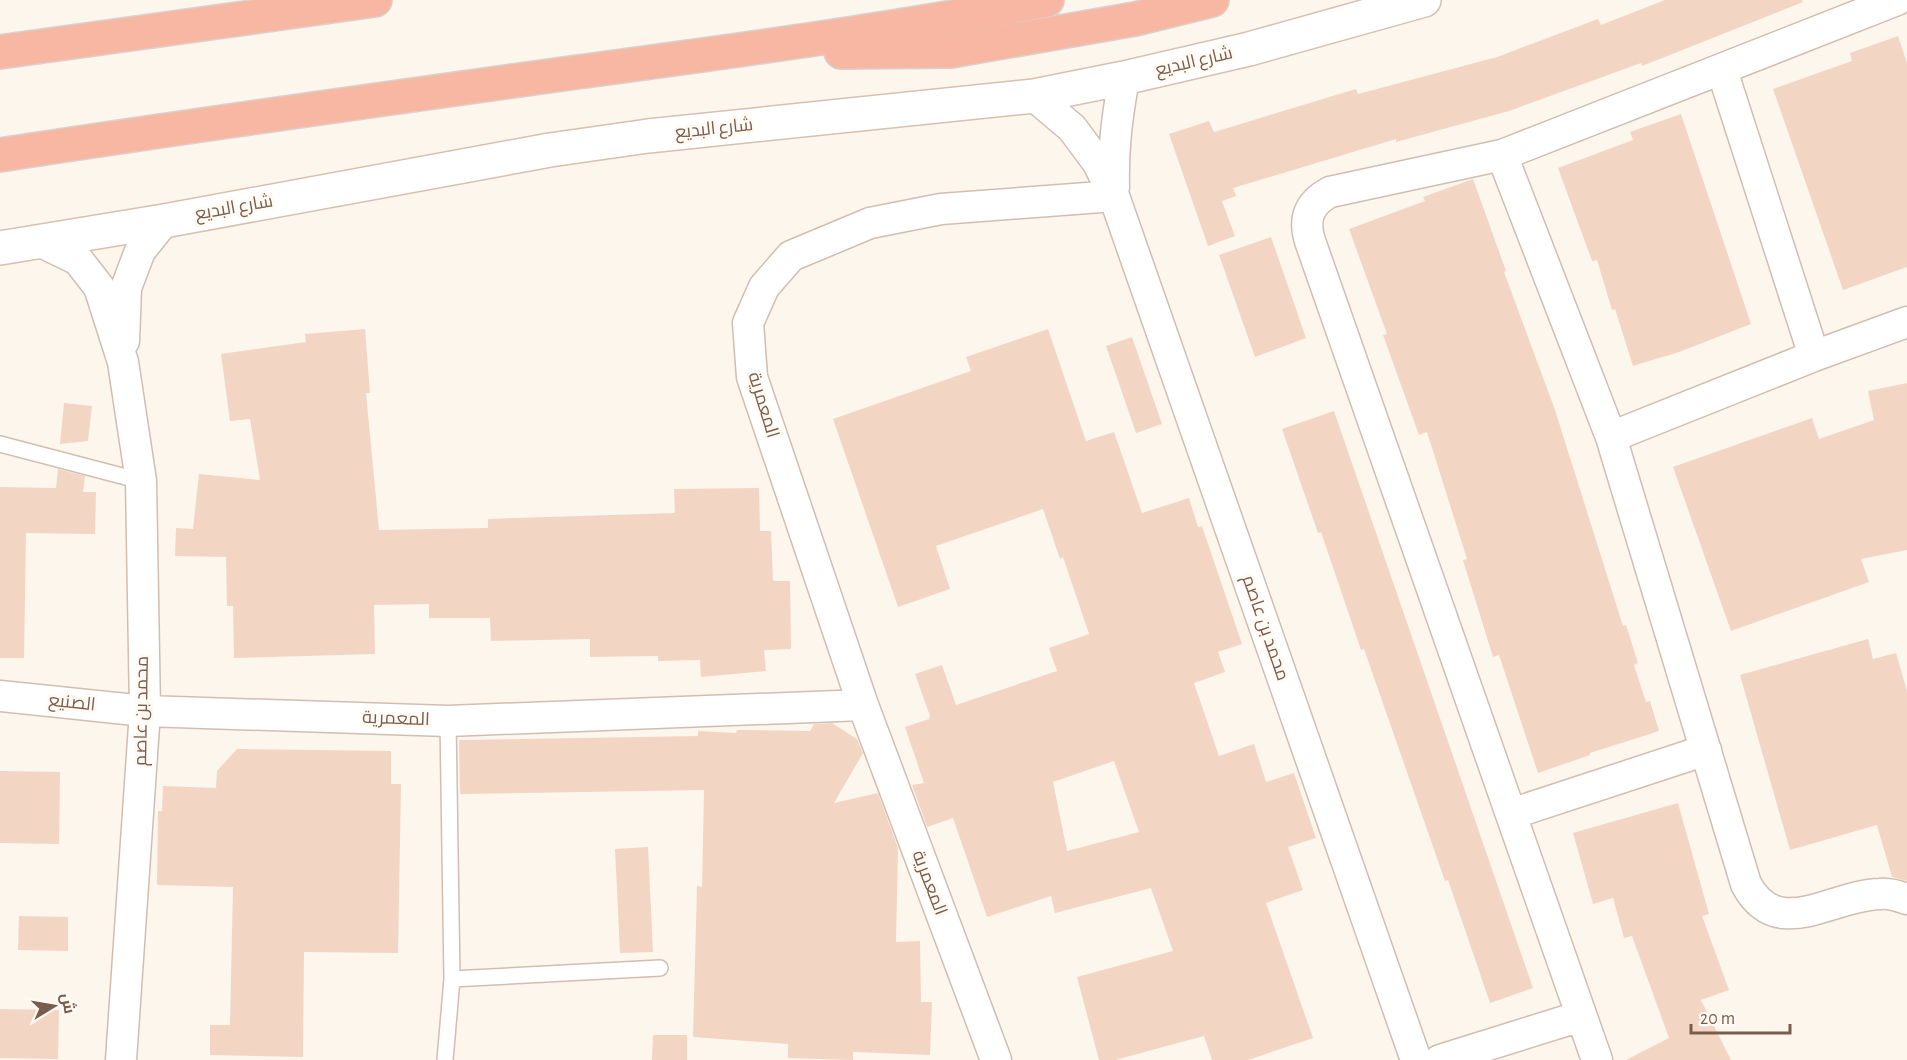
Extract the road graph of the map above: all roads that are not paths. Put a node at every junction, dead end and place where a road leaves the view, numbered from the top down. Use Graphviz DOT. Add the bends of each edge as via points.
graph roads {
  1 [pos="375,0"];
  2 [pos="1047,0"];
  3 [pos="1212,0"];
  4 [pos="1424,0"];
  5 [pos="1897,0"];
  6 [pos="0,52"];
  7 [pos="722,52"];
  8 [pos="1722,70"];
  9 [pos="1124,78"];
  10 [pos="1034,96"];
  11 [pos="0,154"];
  12 [pos="1502,155"];
  13 [pos="1114,196"];
  14 [pos="164,221"];
  15 [pos="41,242"];
  16 [pos="0,248"];
  17 [pos="1907,322"];
  18 [pos="1814,356"];
  19 [pos="123,362"];
  20 [pos="1611,437"];
  21 [pos="0,444"];
  22 [pos="141,481"];
  23 [pos="0,696"];
  24 [pos="863,705"];
  25 [pos="145,711"];
  26 [pos="448,721"];
  27 [pos="1706,750"];
  28 [pos="1511,814"];
  29 [pos="1907,898"];
  30 [pos="660,968"];
  31 [pos="452,979"];
  32 [pos="1581,1016"];
  33 [pos="121,1060"];
  34 [pos="445,1060"];
  35 [pos="996,1060"];
  36 [pos="1416,1060"];
  37 [pos="1440,1060"];
  38 [pos="1597,1060"];
  1 -- 6 [label="highway"];
  2 -- 7 [label="highway"];
  3 -- 7 [label="highway" via="951,51"];
  4 -- 9 [label="main road, شارع البديع" via="1249,49"];
  5 -- 8 [label="street"];
  7 -- 11 [label="highway"];
  8 -- 12 [label="street"];
  8 -- 18 [label="street"];
  9 -- 10 [label="main road, شارع البديع"];
  9 -- 13 [label="street, محمد بن عاصم" via="1113,149"];
  10 -- 13 [label="street, محمد بن عاصم" via="1072,128 1098,163"];
  10 -- 14 [label="main road, شارع البديع" via="648,136 488,160"];
  12 -- 20 [label="street"];
  12 -- 28 [label="street" via="1330,192 1311,207 1306,230"];
  13 -- 24 [label="street, المعمرية" via="941,209 870,223 791,256 764,287 748,323 752,377"];
  13 -- 36 [label="street, محمد بن عاصم"];
  14 -- 15 [label="main road, شارع البديع"];
  14 -- 19 [label="street, محمد بن عاصم" via="140,251 126,288"];
  15 -- 16 [label="main road, شارع البديع"];
  15 -- 19 [label="street, محمد بن عاصم" via="78,261 99,287"];
  17 -- 18 [label="street"];
  18 -- 20 [label="street"];
  19 -- 22 [label="street, محمد بن عاصم"];
  20 -- 27 [label="street"];
  21 -- 22 [label="lane"];
  22 -- 25 [label="street, محمد بن عاصم"];
  23 -- 25 [label="street, الصنيع"];
  24 -- 26 [label="street, المعمرية"];
  24 -- 35 [label="street, المعمرية"];
  25 -- 26 [label="street, المعمرية"];
  25 -- 33 [label="street, محمد بن عاصم"];
  26 -- 31 [label="lane"];
  27 -- 28 [label="street"];
  27 -- 29 [label="street" via="1746,884 1764,907 1792,915 1866,895"];
  28 -- 32 [label="street"];
  30 -- 31 [label="lane"];
  31 -- 34 [label="lane"];
  32 -- 37 [label="street"];
  32 -- 38 [label="street"];
}
